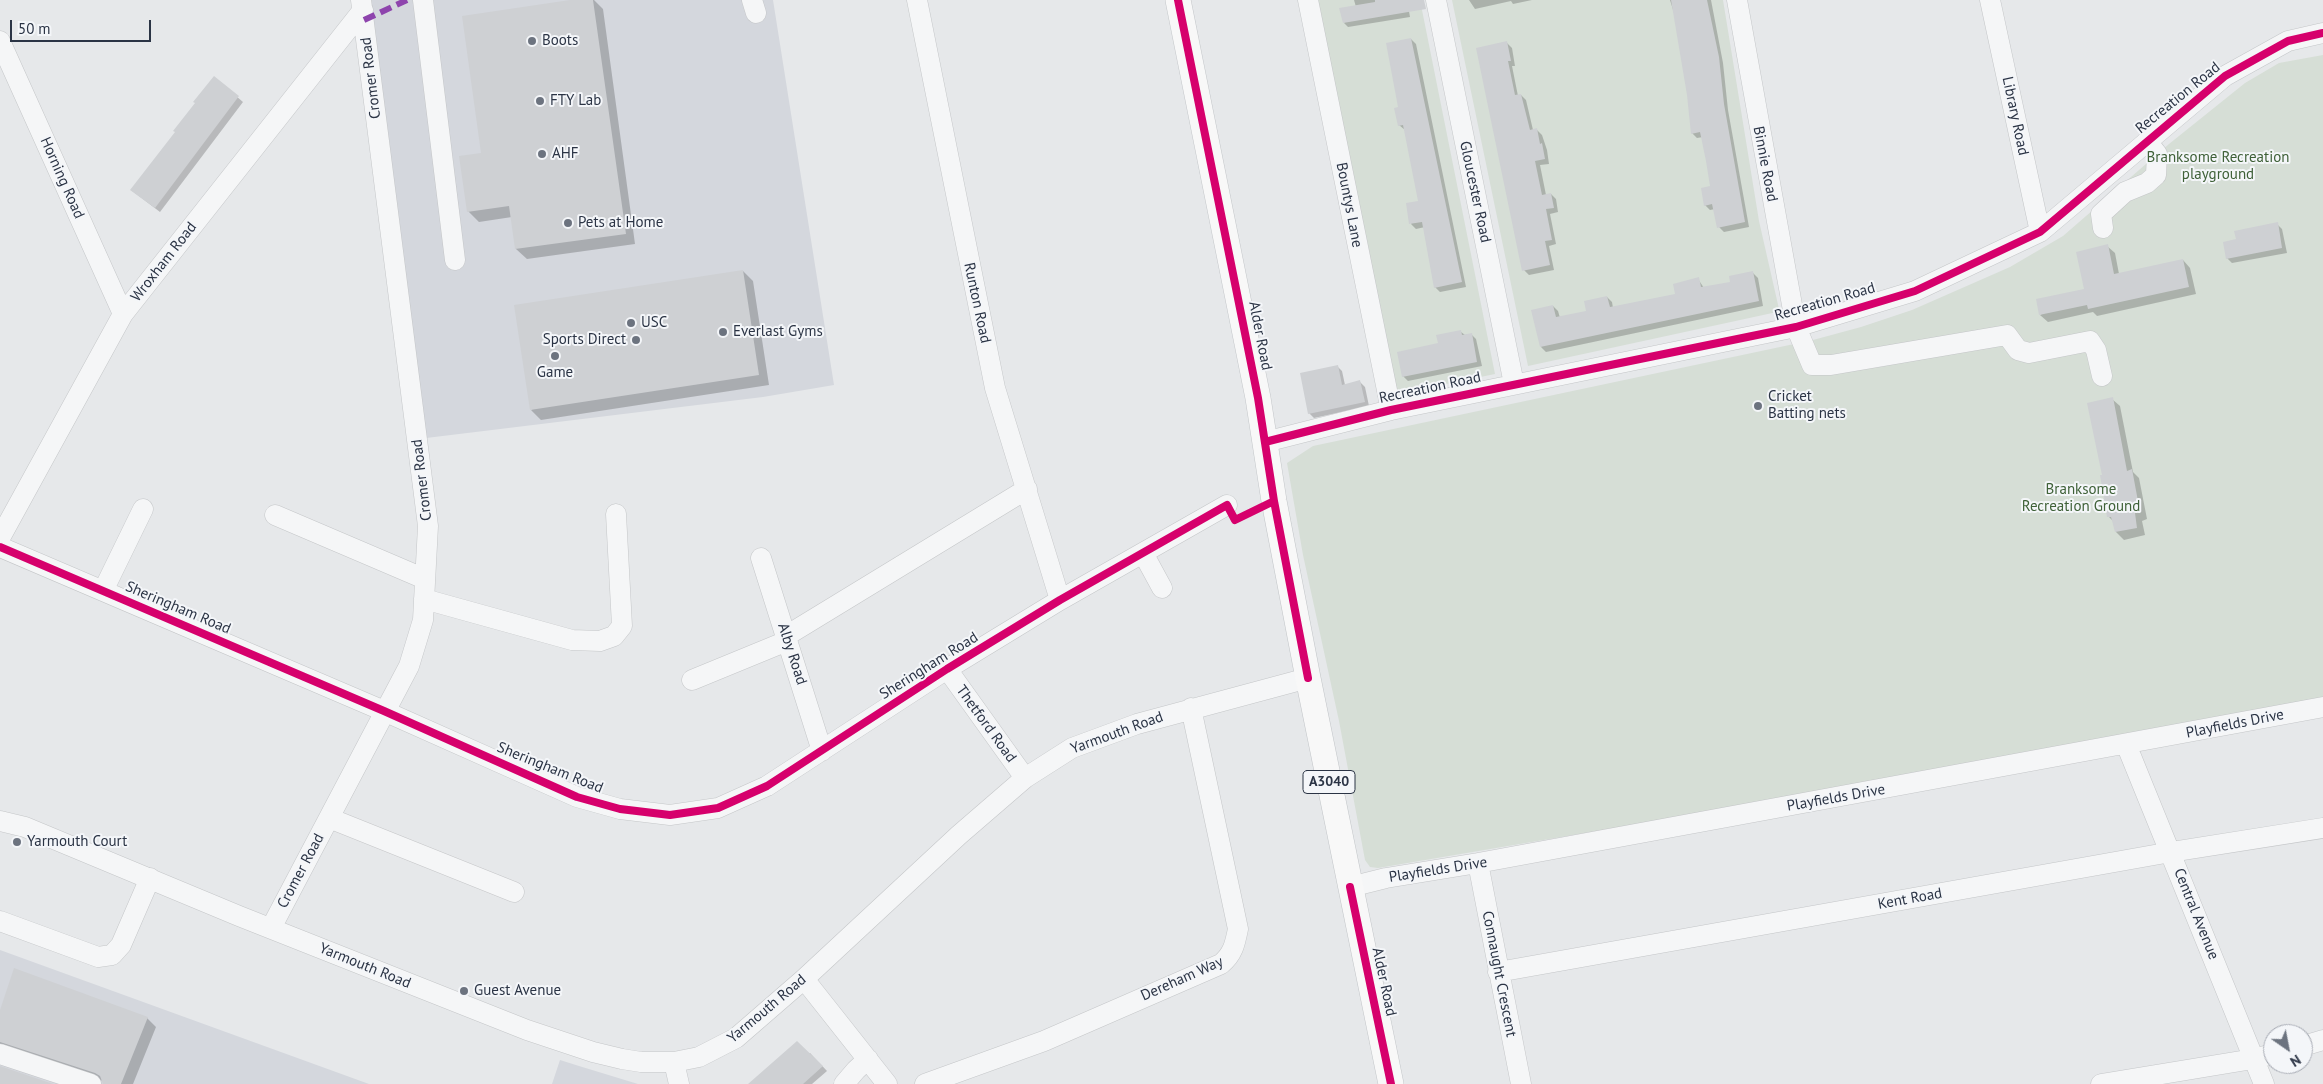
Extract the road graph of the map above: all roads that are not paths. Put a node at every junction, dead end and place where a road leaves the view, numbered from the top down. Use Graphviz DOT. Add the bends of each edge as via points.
graph roads {
  1 [pos="423,0"];
  2 [pos="917,0"];
  3 [pos="1178,0"];
  4 [pos="1308,0"];
  5 [pos="1436,0"];
  6 [pos="1737,0"];
  7 [pos="1990,0"];
  8 [pos="362,5"];
  9 [pos="2323,33"];
  10 [pos="0,41"];
  11 [pos="2147,141"];
  12 [pos="2103,228"];
  13 [pos="2040,232"];
  14 [pos="455,260"];
  15 [pos="123,314"];
  16 [pos="1796,327"];
  17 [pos="2102,376"];
  18 [pos="1514,384"];
  19 [pos="1391,410"];
  20 [pos="1265,442"];
  21 [pos="1027,489"];
  22 [pos="1226,505"];
  23 [pos="143,509"];
  24 [pos="616,514"];
  25 [pos="275,515"];
  26 [pos="0,538"];
  27 [pos="0,547"];
  28 [pos="1143,552"];
  29 [pos="761,558"];
  30 [pos="1162,588"];
  31 [pos="425,589"];
  32 [pos="103,591"];
  33 [pos="1060,600"];
  34 [pos="786,638"];
  35 [pos="947,669"];
  36 [pos="1308,678"];
  37 [pos="692,680"];
  38 [pos="2323,707"];
  39 [pos="1191,708"];
  40 [pos="384,711"];
  41 [pos="2126,744"];
  42 [pos="822,751"];
  43 [pos="1025,778"];
  44 [pos="329,818"];
  45 [pos="0,821"];
  46 [pos="2323,828"];
  47 [pos="2171,852"];
  48 [pos="1478,863"];
  49 [pos="150,878"];
  50 [pos="1350,886"];
  51 [pos="514,892"];
  52 [pos="0,921"];
  53 [pos="271,928"];
  54 [pos="1498,972"];
  55 [pos="804,979"];
  56 [pos="0,1054"];
  57 [pos="2263,1057"];
  58 [pos="868,1059"];
  59 [pos="2254,1059"];
  60 [pos="674,1062"];
  61 [pos="91,1084"];
  62 [pos="679,1084"];
  63 [pos="844,1084"];
  64 [pos="887,1084"];
  65 [pos="924,1084"];
  66 [pos="1391,1084"];
  67 [pos="1521,1084"];
  68 [pos="2101,1084"];
  69 [pos="2264,1084"];
  1 -- 14 [label="street"];
  2 -- 21 [label="street, Runton Road" via="996,388"];
  3 -- 20 [label="main road, Alder Road / A3040"];
  4 -- 19 [label="street, Bountys Lane"];
  5 -- 18 [label="street, Gloucester Road"];
  6 -- 16 [label="street, Binnie Road"];
  7 -- 13 [label="street, Library Road"];
  8 -- 15 [label="street, Wroxham Road"];
  8 -- 31 [label="street, Cromer Road" via="428,526"];
  9 -- 11 [label="street, Recreation Road" via="2288,41 2242,65"];
  10 -- 15 [label="street, Horning Road"];
  11 -- 12 [label="street" via="2157,154 2156,175 2125,192 2101,214"];
  11 -- 13 [label="street, Recreation Road"];
  13 -- 16 [label="street, Recreation Road" via="1915,291"];
  15 -- 26 [label="street, Wroxham Road"];
  16 -- 17 [label="street, Binnie Road" via="1812,365 1831,365 2006,335 2018,350 2029,353 2090,341 2096,350"];
  16 -- 18 [label="street, Recreation Road"];
  18 -- 19 [label="street, Recreation Road"];
  19 -- 20 [label="street, Recreation Road"];
  20 -- 36 [label="main road, Alder Road / A3040"];
  21 -- 33 [label="street, Runton Road"];
  21 -- 34 [label="street"];
  22 -- 28 [label="street, Sheringham Road"];
  23 -- 32 [label="street"];
  24 -- 31 [label="street" via="622,626 614,636 600,641 572,640"];
  25 -- 31 [label="street"];
  27 -- 32 [label="street, Sheringham Road"];
  28 -- 30 [label="street"];
  28 -- 33 [label="street, Sheringham Road"];
  29 -- 34 [label="street, Alby Road"];
  31 -- 40 [label="street, Cromer Road" via="423,620 409,666"];
  32 -- 40 [label="street, Sheringham Road"];
  33 -- 35 [label="street, Sheringham Road"];
  34 -- 37 [label="street"];
  34 -- 42 [label="street, Alby Road"];
  35 -- 42 [label="street, Sheringham Road"];
  35 -- 43 [label="street, Thetford Road"];
  36 -- 39 [label="street, Yarmouth Road"];
  36 -- 50 [label="main road, Alder Road / A3040"];
  38 -- 41 [label="street, Playfields Drive"];
  39 -- 43 [label="street, Yarmouth Road" via="1072,748"];
  39 -- 65 [label="street, Dereham Way" via="1238,929 1229,957 1221,964 1044,1041"];
  40 -- 42 [label="street, Sheringham Road" via="577,797 620,809 670,815 718,808 767,786"];
  40 -- 44 [label="street, Cromer Road"];
  41 -- 47 [label="street, Central Avenue"];
  41 -- 48 [label="street, Playfields Drive"];
  43 -- 55 [label="street, Yarmouth Road"];
  44 -- 51 [label="street"];
  44 -- 53 [label="street, Cromer Road"];
  45 -- 49 [label="street, Yarmouth Road" via="25,827"];
  46 -- 47 [label="street, Kent Road"];
  47 -- 54 [label="street, Kent Road"];
  47 -- 59 [label="street, Central Avenue"];
  48 -- 50 [label="street, Playfields Drive"];
  48 -- 54 [label="street, Connaught Crescent"];
  49 -- 52 [label="street" via="121,945 112,955 98,957"];
  49 -- 53 [label="street, Yarmouth Road"];
  50 -- 66 [label="main road, Alder Road / A3040"];
  53 -- 60 [label="street, Yarmouth Road" via="526,1030 593,1052 641,1062"];
  54 -- 67 [label="street, Connaught Crescent"];
  55 -- 58 [label="street"];
  55 -- 60 [label="street, Yarmouth Road" via="736,1038 699,1057"];
  56 -- 61 [label="street"];
  57 -- 59 [label="street"];
  58 -- 63 [label="street"];
  58 -- 64 [label="street"];
  59 -- 68 [label="street"];
  59 -- 69 [label="street, Central Avenue"];
  60 -- 62 [label="street"];
}
